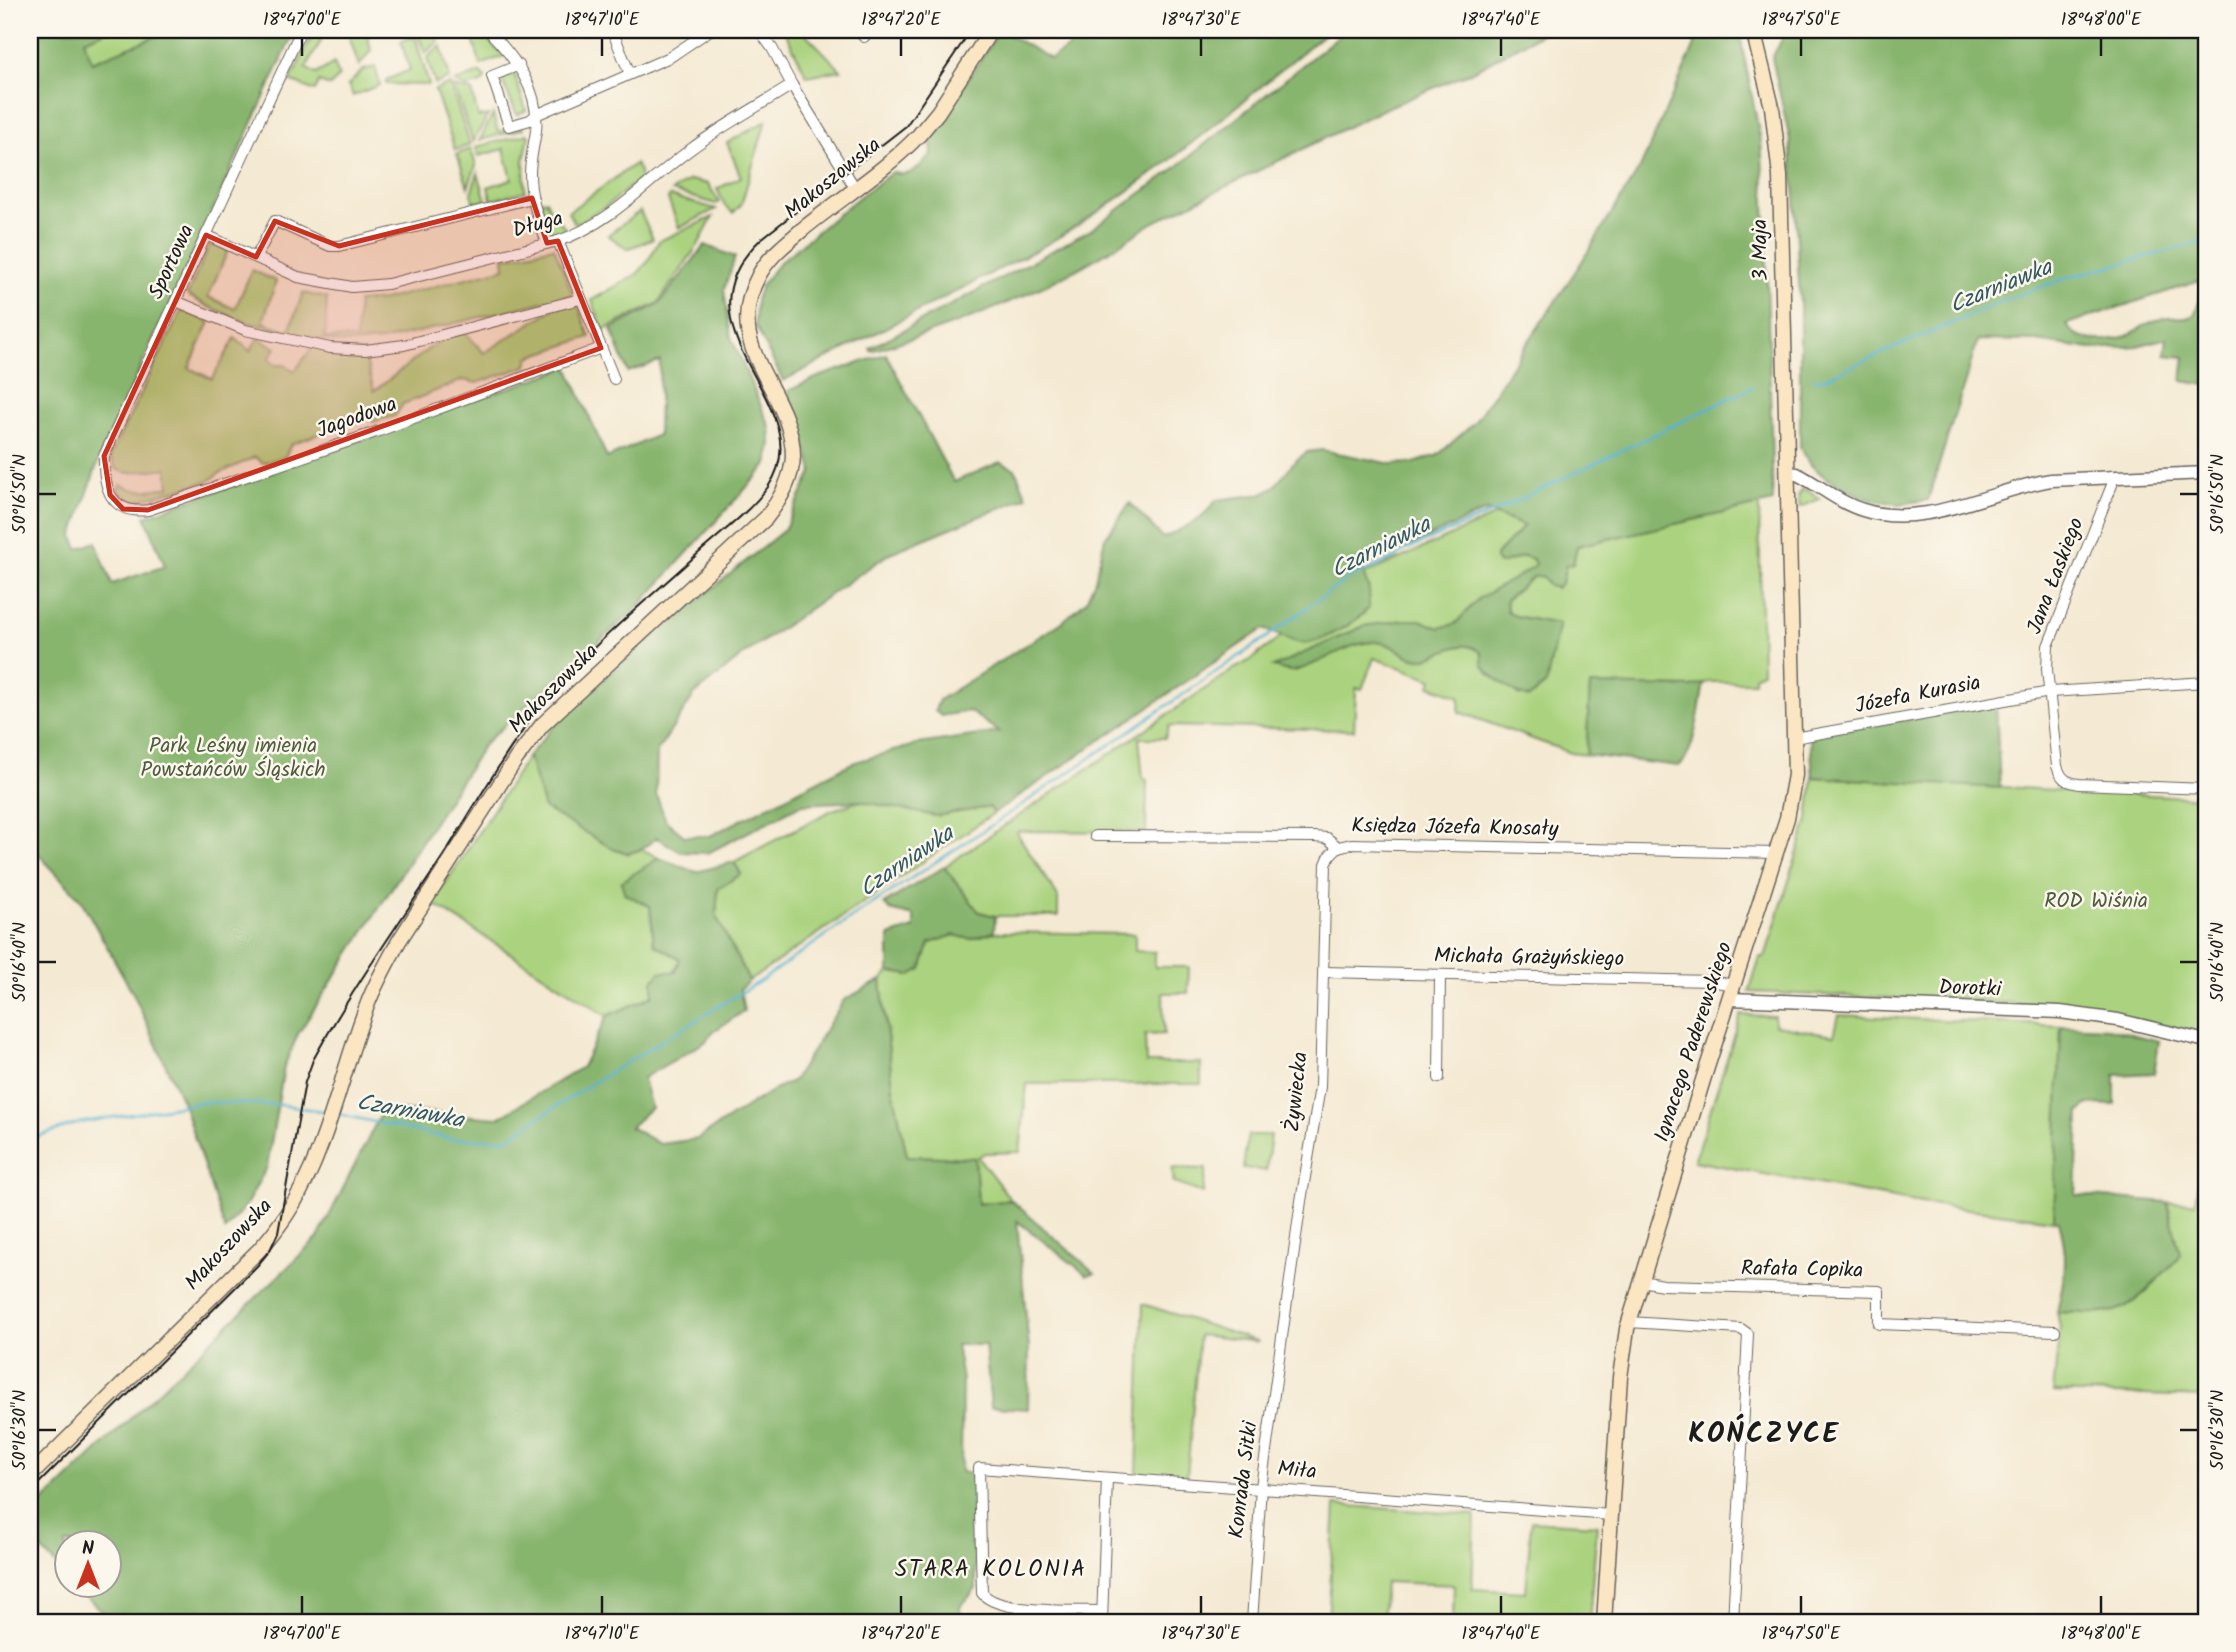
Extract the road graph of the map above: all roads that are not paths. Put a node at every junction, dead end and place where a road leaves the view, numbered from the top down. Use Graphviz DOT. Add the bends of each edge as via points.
graph roads {
  1 [pos="301,30"];
  2 [pos="488,30"];
  3 [pos="612,30"];
  4 [pos="710,30"];
  5 [pos="759,30"];
  6 [pos="858,30"];
  7 [pos="870,30"];
  8 [pos="990,30"];
  9 [pos="1753,30"];
  10 [pos="519,65"];
  11 [pos="630,74"];
  12 [pos="792,85"];
  13 [pos="536,115"];
  14 [pos="855,188"];
  15 [pos="532,198"];
  16 [pos="206,235"];
  17 [pos="558,241"];
  18 [pos="547,243"];
  19 [pos="256,257"];
  20 [pos="580,299"];
  21 [pos="176,301"];
  22 [pos="601,348"];
  23 [pos="614,379"];
  24 [pos="1787,472"];
  25 [pos="2206,473"];
  26 [pos="2112,476"];
  27 [pos="123,509"];
  28 [pos="2206,682"];
  29 [pos="2050,692"];
  30 [pos="1794,738"];
  31 [pos="2206,789"];
  32 [pos="1096,836"];
  33 [pos="1338,847"];
  34 [pos="1776,853"];
  35 [pos="1324,972"];
  36 [pos="1440,975"];
  37 [pos="1732,992"];
  38 [pos="2206,1041"];
  39 [pos="1439,1078"];
  40 [pos="1642,1281"];
  41 [pos="1629,1322"];
  42 [pos="2055,1331"];
  43 [pos="1281,1344"];
  44 [pos="30,1476"];
  45 [pos="1107,1478"];
  46 [pos="1261,1487"];
  47 [pos="1611,1515"];
  48 [pos="1102,1611"];
  49 [pos="1102,1622"];
  50 [pos="1251,1622"];
  51 [pos="1604,1622"];
  52 [pos="1733,1622"];
  1 -- 16 [label="street, Sportowa"];
  2 -- 10 [label="street"];
  3 -- 11 [label="street"];
  4 -- 11 [label="street" via="680,51"];
  5 -- 12 [label="street"];
  6 -- 7 [label="street" via="864,37"];
  8 -- 14 [label="main road, Makoszowska" via="919,135"];
  9 -- 24 [label="main road, 3 Maja" via="1779,158"];
  10 -- 13 [label="street"];
  10 -- 13 [label="street" via="492,76 509,126"];
  11 -- 13 [label="street"];
  12 -- 14 [label="street"];
  12 -- 17 [label="street, Długa" via="694,146 601,222"];
  13 -- 15 [label="street" via="530,161"];
  14 -- 44 [label="main road, Makoszowska" via="776,252 757,277 751,295 747,314 750,343 787,425 793,456 780,498 766,518 560,707 528,743 383,969 299,1196 270,1238"];
  15 -- 18 [label="street"];
  15 -- 19 [label="street, Długa" via="338,246 275,220"];
  16 -- 19 [label="street, Długa"];
  16 -- 21 [label="street, Sportowa"];
  17 -- 18 [label="street, Długa"];
  17 -- 20 [label="street"];
  18 -- 19 [label="street, Długa" via="371,286 311,280"];
  20 -- 21 [label="street" via="404,345 365,350 330,348 245,330"];
  20 -- 22 [label="street"];
  21 -- 27 [label="street, Sportowa" via="104,456 104,480"];
  22 -- 23 [label="street"];
  22 -- 27 [label="street, Jagodowa" via="148,510"];
  24 -- 26 [label="street" via="1866,511 1905,515 1941,510 2031,483"];
  24 -- 30 [label="main road, Ignacego Paderewskiego"];
  25 -- 26 [label="street"];
  26 -- 29 [label="street, Jana Łaskiego" via="2048,646"];
  28 -- 29 [label="street, Józefa Kurasia"];
  29 -- 30 [label="street, Józefa Kurasia"];
  29 -- 31 [label="street, Jana Łaskiego" via="2057,766 2067,782"];
  30 -- 34 [label="main road, Ignacego Paderewskiego" via="1794,789"];
  32 -- 33 [label="street, Księdza Józefa Knosały" via="1314,836 1327,838"];
  33 -- 34 [label="street, Księdza Józefa Knosały"];
  33 -- 35 [label="street, Żywiecka" via="1326,864"];
  34 -- 37 [label="main road, Ignacego Paderewskiego"];
  35 -- 36 [label="street, Michała Grażyńskiego"];
  35 -- 43 [label="street, Żywiecka" via="1320,1087"];
  36 -- 37 [label="street, Michała Grażyńskiego" via="1711,981"];
  36 -- 39 [label="street"];
  37 -- 38 [label="street, Dorotki" via="2060,1012"];
  37 -- 40 [label="main road, Ignacego Paderewskiego"];
  40 -- 41 [label="main road, Ignacego Paderewskiego"];
  40 -- 42 [label="street, Rafała Copika" via="1879,1291 1879,1324"];
  41 -- 47 [label="main road, Ignacego Paderewskiego" via="1619,1377"];
  41 -- 52 [label="street" via="1741,1329 1748,1334"];
  43 -- 46 [label="street, Konrada Sitki"];
  45 -- 46 [label="street, Miła"];
  45 -- 48 [label="street"];
  45 -- 48 [label="street, Miła" via="979,1468 985,1597 1014,1606"];
  46 -- 47 [label="street, Miła"];
  46 -- 50 [label="street, Konrada Sitki"];
  47 -- 51 [label="main road, Ignacego Paderewskiego"];
  48 -- 49 [label="street"];
}
